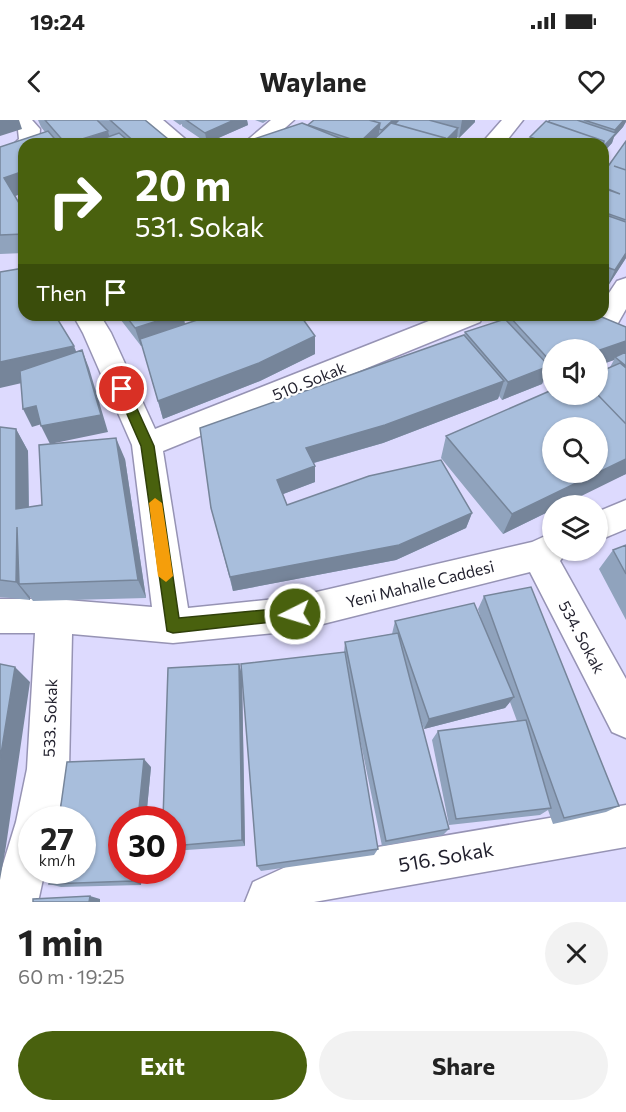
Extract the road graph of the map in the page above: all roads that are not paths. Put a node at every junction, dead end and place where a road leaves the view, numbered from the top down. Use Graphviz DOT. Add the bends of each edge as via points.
graph roads {
  1 [pos="21,120"];
  2 [pos="150,120"];
  3 [pos="284,120"];
  4 [pos="513,120"];
  5 [pos="30,138"];
  6 [pos="172,138"];
  7 [pos="262,138"];
  8 [pos="497,138"];
  9 [pos="626,287"];
  10 [pos="612,319"];
  11 [pos="90,321"];
  12 [pos="455,321"];
  13 [pos="147,446"];
  14 [pos="626,514"];
  15 [pos="608,522"];
  16 [pos="542,553"];
  17 [pos="549,561"];
  18 [pos="0,616"];
  19 [pos="54,616"];
  20 [pos="173,626"];
  21 [pos="626,718"];
  22 [pos="39,806"];
  23 [pos="626,826"];
  24 [pos="20,884"];
  25 [pos="268,900"];
  26 [pos="15,902"];
  1 -- 5 [label="street" via="29,129"];
  2 -- 6 [label="street"];
  3 -- 7 [label="street"];
  4 -- 8 [label="street"];
  9 -- 10 [label="street"];
  11 -- 13 [label="street"];
  12 -- 13 [label="street, 510. Sokak"];
  13 -- 20 [label="street"];
  14 -- 15 [label="street"];
  16 -- 20 [label="street, Yeni Mahalle Caddesi" via="295,614"];
  17 -- 21 [label="street, 534. Sokak"];
  18 -- 19 [label="street, Yeni Mahalle Caddesi"];
  19 -- 20 [label="street, Yeni Mahalle Caddesi"];
  19 -- 22 [label="street, 533. Sokak" via="48,769"];
  23 -- 25 [label="street, 516. Sokak" via="302,882"];
  24 -- 26 [label="street"];
}
